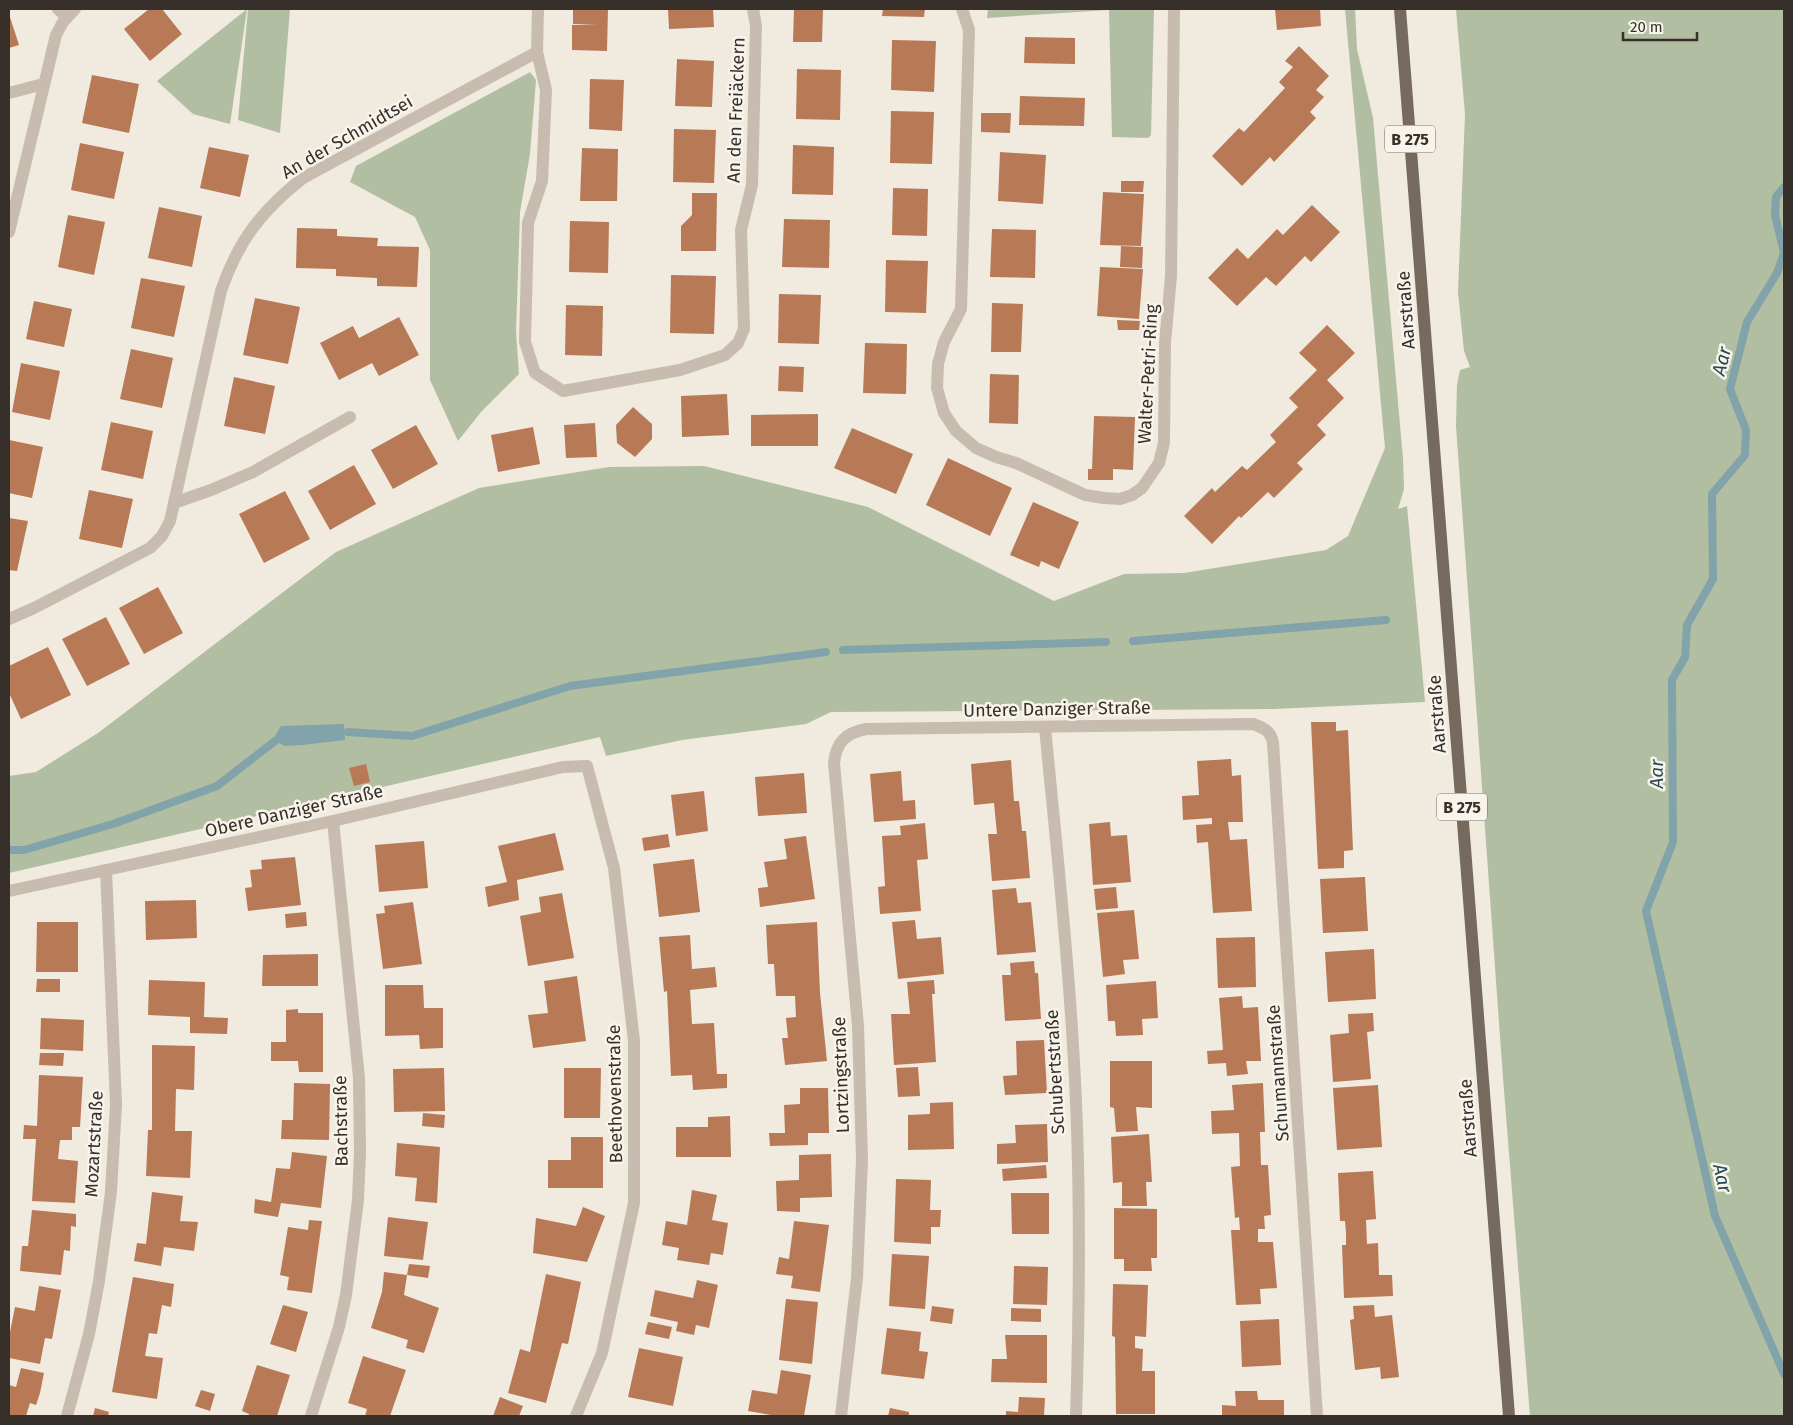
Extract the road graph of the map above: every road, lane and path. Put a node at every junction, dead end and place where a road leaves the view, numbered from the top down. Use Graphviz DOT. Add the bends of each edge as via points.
graph roads {
  1 [pos="538,9"];
  2 [pos="752,9"];
  3 [pos="962,9"];
  4 [pos="1174,9"];
  5 [pos="1400,9"];
  6 [pos="67,12"];
  7 [pos="537,52"];
  8 [pos="43,84"];
  9 [pos="9,93"];
  10 [pos="9,232"];
  11 [pos="350,417"];
  12 [pos="174,503"];
  13 [pos="9,619"];
  14 [pos="1045,727"];
  15 [pos="1267,730"];
  16 [pos="847,736"];
  17 [pos="587,766"];
  18 [pos="333,821"];
  19 [pos="106,870"];
  20 [pos="9,891"];
  21 [pos="66,1416"];
  22 [pos="311,1416"];
  23 [pos="576,1416"];
  24 [pos="841,1416"];
  25 [pos="1076,1416"];
  26 [pos="1317,1416"];
  27 [pos="1509,1416"];
  1 -- 7 [label="street, An den Freiäckern"];
  2 -- 7 [label="street, An den Freiäckern" via="756,26 752,186 741,230 744,329 738,343 725,355 680,370 563,391 535,373 525,342 528,223 542,181 546,90"];
  3 -- 4 [label="street, Walter-Petri-Ring" via="969,30 961,309 944,342 938,364 937,388 944,413 956,431 976,448 1085,495 1120,499 1132,496 1142,488 1159,463 1164,443 1165,344 1171,276"];
  5 -- 27 [label="main road, Aarstraße / B 275"];
  6 -- 8 [label="street" via="56,35"];
  7 -- 12 [label="street, An der Schmidtsei" via="303,178 264,213 232,262 221,291"];
  8 -- 9 [label="street"];
  8 -- 10 [label="street"];
  11 -- 12 [label="street" via="253,472"];
  12 -- 13 [label="street, An der Schmidtsei" via="162,536 150,548"];
  14 -- 15 [label="street, Untere Danziger Straße" via="1253,724"];
  14 -- 16 [label="street, Untere Danziger Straße" via="866,728"];
  14 -- 25 [label="street, Schubertstraße" via="1073,1047 1079,1200"];
  15 -- 26 [label="street, Schumannstraße" via="1273,743"];
  16 -- 24 [label="street, Lortzingstraße" via="835,751 834,763 858,1026 862,1159 857,1278"];
  17 -- 18 [label="street, Obere Danziger Straße" via="563,766"];
  17 -- 23 [label="street, Beethovenstraße" via="614,868 634,1041 634,1203 602,1353"];
  18 -- 19 [label="street, Obere Danziger Straße"];
  18 -- 22 [label="street, Bachstraße" via="359,1078 359,1191 346,1295"];
  19 -- 20 [label="street, Obere Danziger Straße"];
  19 -- 21 [label="street, Mozartstraße" via="116,1104 111,1192 89,1334"];
}
